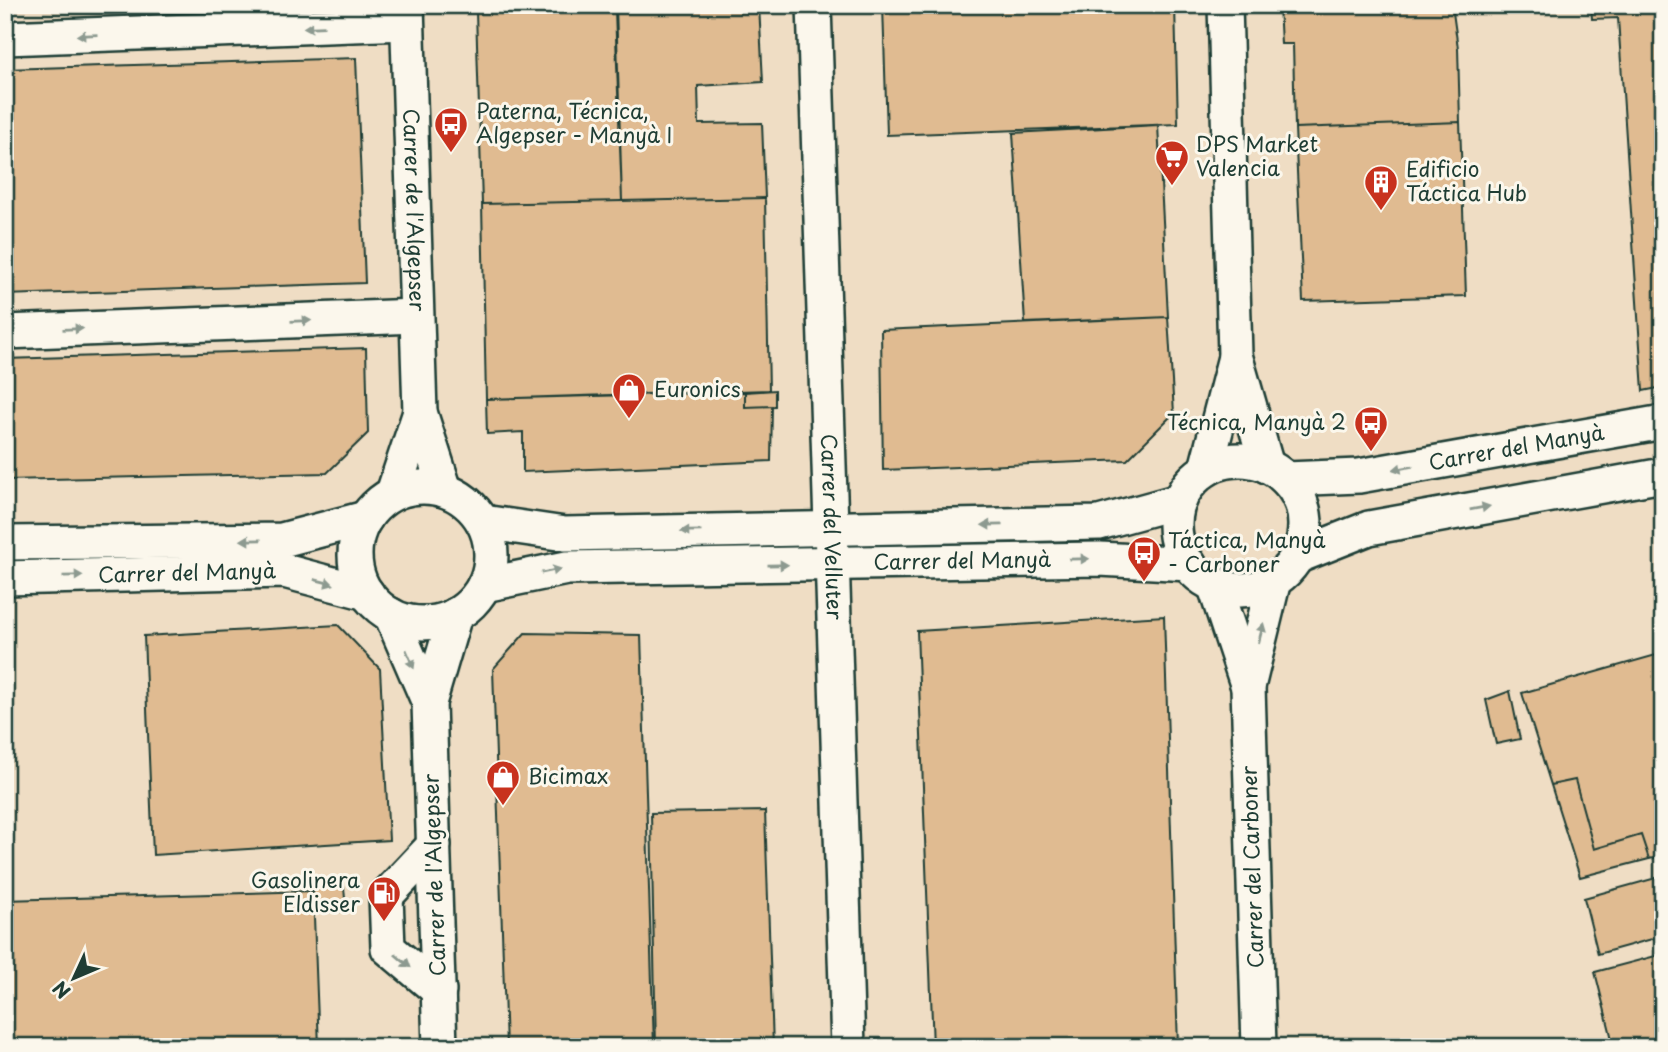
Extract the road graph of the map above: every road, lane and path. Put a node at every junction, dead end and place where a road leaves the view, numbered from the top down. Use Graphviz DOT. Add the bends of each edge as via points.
graph roads {
  1 [pos="814,5"];
  2 [pos="1225,5"];
  3 [pos="407,14"];
  4 [pos="5,38"];
  5 [pos="416,316"];
  6 [pos="5,332"];
  7 [pos="1236,355"];
  8 [pos="419,412"];
  9 [pos="1663,422"];
  10 [pos="1206,469"];
  11 [pos="1276,472"];
  12 [pos="1663,475"];
  13 [pos="445,490"];
  14 [pos="393,493"];
  15 [pos="1179,500"];
  16 [pos="366,518"];
  17 [pos="483,522"];
  18 [pos="831,528"];
  19 [pos="5,542"];
  20 [pos="832,564"];
  21 [pos="1285,569"];
  22 [pos="1201,574"];
  23 [pos="5,578"];
  24 [pos="484,585"];
  25 [pos="379,604"];
  26 [pos="455,615"];
  27 [pos="1248,687"];
  28 [pos="429,703"];
  29 [pos="434,845"];
  30 [pos="439,990"];
  31 [pos="440,1047"];
  32 [pos="848,1047"];
  33 [pos="1259,1047"];
  1 -- 18 [label="street, Carrer del Velluter"];
  2 -- 7 [label="street"];
  3 -- 4 [label="street, one-way"];
  3 -- 5 [label="street, Carrer de l'Algepser"];
  6 -- 5 [label="street, one-way"];
  5 -- 8 [label="street, Carrer de l'Algepser"];
  7 -- 10 [label="street"];
  7 -- 11 [label="street"];
  8 -- 13 [label="street"];
  8 -- 14 [label="street"];
  9 -- 11 [label="street, Carrer del Manyà, one-way" via="1359,476"];
  10 -- 11 [label="street" via="1236,460"];
  10 -- 15 [label="street"];
  11 -- 21 [label="street" via="1298,496 1304,516 1304,538"];
  21 -- 12 [label="street, one-way" via="1369,528"];
  13 -- 14 [label="street" via="427,487"];
  13 -- 17 [label="street" via="473,508"];
  14 -- 16 [label="street"];
  15 -- 18 [label="street, Carrer del Manyà, one-way" via="1099,523"];
  15 -- 22 [label="street" via="1176,533"];
  16 -- 19 [label="street, Carrer del Manyà, one-way" via="282,540"];
  16 -- 25 [label="street" via="357,536 358,576"];
  18 -- 17 [label="street, Carrer del Manyà, one-way" via="565,534"];
  17 -- 24 [label="street" via="491,564"];
  18 -- 20 [label="street, Carrer del Velluter"];
  20 -- 22 [label="street, Carrer del Manyà, one-way" via="1100,559"];
  24 -- 20 [label="street, Carrer del Manyà, one-way" via="567,568"];
  20 -- 32 [label="street, Carrer del Velluter"];
  21 -- 22 [label="street" via="1255,588 1234,590"];
  27 -- 21 [label="street, Carrer del Carboner, one-way"];
  22 -- 27 [label="street, Carrer del Carboner"];
  23 -- 25 [label="street, Carrer del Manyà, one-way" via="284,571"];
  24 -- 26 [label="street"];
  25 -- 26 [label="street" via="412,622 434,622"];
  25 -- 28 [label="street, one-way"];
  26 -- 28 [label="street"];
  27 -- 33 [label="street, Carrer del Carboner"];
  28 -- 29 [label="street, Carrer de l'Algepser"];
  29 -- 30 [label="street, Carrer de l'Algepser"];
  29 -- 30 [label="street, one-way" via="386,896 388,948"];
  30 -- 31 [label="street, Carrer de l'Algepser"];
}
